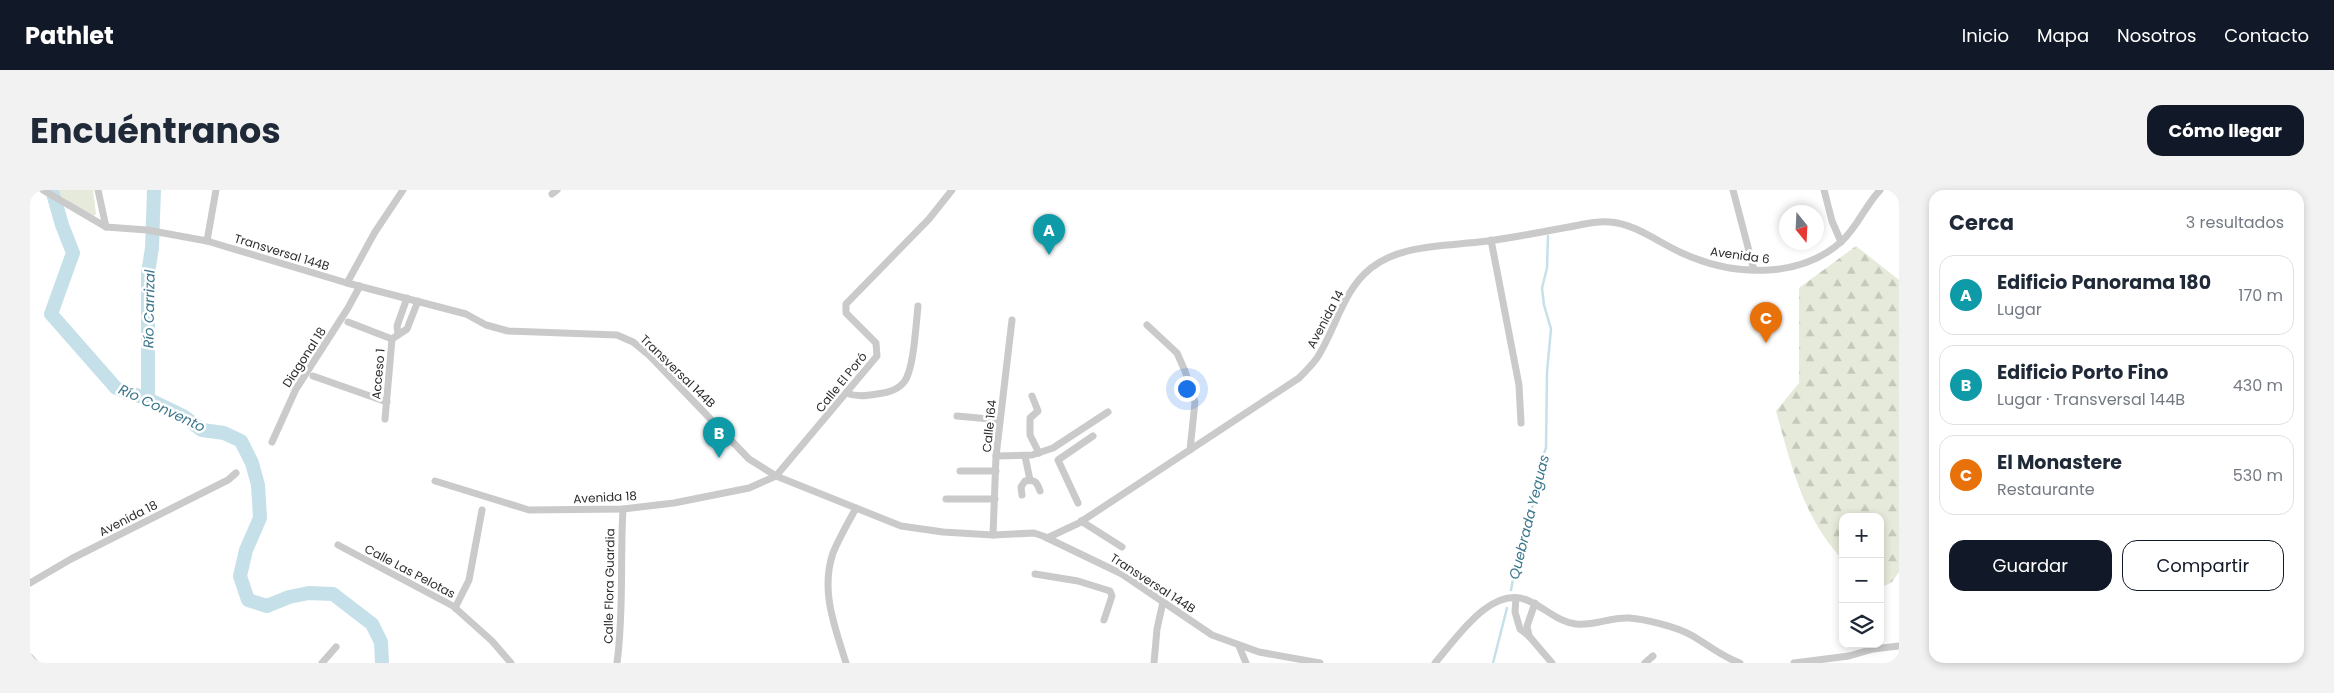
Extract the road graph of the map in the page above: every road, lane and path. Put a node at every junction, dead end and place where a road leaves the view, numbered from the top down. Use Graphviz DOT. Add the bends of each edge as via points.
graph roads {
  1 [pos="98,190"];
  2 [pos="216,190"];
  3 [pos="403,190"];
  4 [pos="952,190"];
  5 [pos="1733,190"];
  6 [pos="1824,190"];
  7 [pos="1880,190"];
  8 [pos="44,191"];
  9 [pos="106,227"];
  10 [pos="1491,240"];
  11 [pos="207,241"];
  12 [pos="1841,242"];
  13 [pos="1685,254"];
  14 [pos="1754,270"];
  15 [pos="347,283"];
  16 [pos="360,286"];
  17 [pos="407,298"];
  18 [pos="418,301"];
  19 [pos="918,306"];
  20 [pos="1012,320"];
  21 [pos="348,322"];
  22 [pos="1147,325"];
  23 [pos="398,334"];
  24 [pos="392,339"];
  25 [pos="313,376"];
  26 [pos="846,393"];
  27 [pos="1032,396"];
  28 [pos="386,402"];
  29 [pos="1108,412"];
  30 [pos="957,416"];
  31 [pos="385,419"];
  32 [pos="1000,420"];
  33 [pos="1521,423"];
  34 [pos="1082,430"];
  35 [pos="272,442"];
  36 [pos="1190,450"];
  37 [pos="1039,453"];
  38 [pos="996,456"];
  39 [pos="1025,456"];
  40 [pos="996,470"];
  41 [pos="960,471"];
  42 [pos="236,473"];
  43 [pos="776,476"];
  44 [pos="1030,480"];
  45 [pos="436,481"];
  46 [pos="1040,491"];
  47 [pos="1022,495"];
  48 [pos="946,499"];
  49 [pos="994,499"];
  50 [pos="1078,503"];
  51 [pos="856,508"];
  52 [pos="623,509"];
  53 [pos="482,510"];
  54 [pos="1081,521"];
  55 [pos="993,535"];
  56 [pos="1047,538"];
  57 [pos="338,545"];
  58 [pos="1122,547"];
  59 [pos="1034,574"];
  60 [pos="30,583"];
  61 [pos="1516,598"];
  62 [pos="1163,602"];
  63 [pos="1534,603"];
  64 [pos="455,608"];
  65 [pos="1104,620"];
  66 [pos="1529,636"];
  67 [pos="1240,646"];
  68 [pos="1899,646"];
  69 [pos="336,647"];
  70 [pos="1884,647"];
  71 [pos="1871,648"];
  72 [pos="1653,656"];
  73 [pos="30,658"];
  74 [pos="35,663"];
  75 [pos="322,663"];
  76 [pos="511,663"];
  77 [pos="617,663"];
  78 [pos="846,663"];
  79 [pos="1154,663"];
  80 [pos="1246,663"];
  81 [pos="1320,663"];
  82 [pos="1435,663"];
  83 [pos="1552,663"];
  84 [pos="1645,663"];
  85 [pos="1740,663"];
  86 [pos="1794,663"];
  1 -- 9 [label="street"];
  2 -- 11 [label="street"];
  3 -- 15 [label="street"];
  4 -- 26 [label="street, Calle El Poró" via="929,219 846,304 846,313 876,343 878,352"];
  5 -- 14 [label="street"];
  6 -- 12 [label="street"];
  7 -- 12 [label="street, Avenida 6"];
  8 -- 9 [label="street, Transversal 144B"];
  9 -- 11 [label="street, Transversal 144B" via="147,230"];
  10 -- 13 [label="street, Avenida 14" via="1610,222 1641,232"];
  10 -- 33 [label="street" via="1519,385"];
  10 -- 36 [label="street, Avenida 14" via="1425,248 1382,261 1360,278 1344,302 1317,358 1300,378"];
  11 -- 15 [label="street, Transversal 144B"];
  12 -- 14 [label="street, Avenida 6" via="1786,270"];
  13 -- 14 [label="street, Avenida 6" via="1714,265"];
  15 -- 16 [label="street, Transversal 144B"];
  16 -- 17 [label="street, Transversal 144B"];
  16 -- 35 [label="street, Diagonal 18" via="296,389"];
  17 -- 18 [label="street, Transversal 144B"];
  17 -- 23 [label="street" via="397,326"];
  18 -- 23 [label="street, Acceso 1" via="407,329"];
  18 -- 43 [label="street, Transversal 144B" via="466,314 486,325 508,331 617,335 633,342 703,405 753,462"];
  19 -- 26 [label="street" via="910,370 905,381 897,389 882,393 857,397"];
  20 -- 32 [label="street, Calle 164"];
  21 -- 24 [label="street"];
  22 -- 36 [label="street" via="1177,353 1187,377 1194,402"];
  23 -- 24 [label="street, Acceso 1"];
  24 -- 28 [label="street, Acceso 1"];
  25 -- 28 [label="street"];
  26 -- 43 [label="street, Calle El Poró"];
  27 -- 37 [label="street" via="1038,411 1030,418 1029,429"];
  28 -- 31 [label="street, Acceso 1"];
  29 -- 34 [label="street"];
  30 -- 32 [label="street"];
  32 -- 38 [label="street, Calle 164"];
  34 -- 37 [label="street"];
  34 -- 50 [label="street" via="1091,438 1058,460"];
  36 -- 54 [label="street, Avenida 14"];
  37 -- 39 [label="street"];
  38 -- 39 [label="street"];
  38 -- 40 [label="street, Calle 164"];
  39 -- 44 [label="street"];
  40 -- 41 [label="street"];
  40 -- 49 [label="street, Calle 164"];
  42 -- 60 [label="street, Avenida 18"];
  43 -- 51 [label="street, Transversal 144B"];
  43 -- 52 [label="street, Avenida 18" via="743,489"];
  44 -- 46 [label="street" via="1036,482"];
  44 -- 47 [label="street" via="1022,483"];
  45 -- 52 [label="street, Avenida 18" via="529,510"];
  48 -- 49 [label="street"];
  49 -- 55 [label="street, Calle 164"];
  51 -- 55 [label="street, Transversal 144B" via="901,526"];
  51 -- 78 [label="street" via="833,553 828,575 827,595"];
  52 -- 77 [label="street, Calle Flora Guardia"];
  53 -- 64 [label="street" via="469,580"];
  54 -- 56 [label="street, Avenida 14"];
  54 -- 58 [label="street"];
  55 -- 56 [label="street, Transversal 144B" via="1034,533"];
  56 -- 62 [label="street, Transversal 144B" via="1122,574"];
  57 -- 64 [label="street, Calle Las Pelotas"];
  59 -- 65 [label="street" via="1078,581 1110,591 1112,596"];
  61 -- 63 [label="street"];
  61 -- 66 [label="street" via="1516,621"];
  61 -- 82 [label="street" via="1501,599 1486,606"];
  62 -- 67 [label="street, Transversal 144B" via="1212,635"];
  62 -- 79 [label="street"];
  63 -- 66 [label="street" via="1527,626"];
  63 -- 85 [label="street" via="1561,620 1574,624 1592,625 1610,619 1629,618 1688,633"];
  64 -- 76 [label="street, Calle Las Pelotas"];
  66 -- 83 [label="street"];
  67 -- 80 [label="street"];
  67 -- 81 [label="street, Transversal 144B" via="1277,657"];
  68 -- 70 [label="street"];
  69 -- 75 [label="street"];
  71 -- 86 [label="street" via="1849,656"];
  72 -- 84 [label="street"];
  73 -- 74 [label="street"];
}
